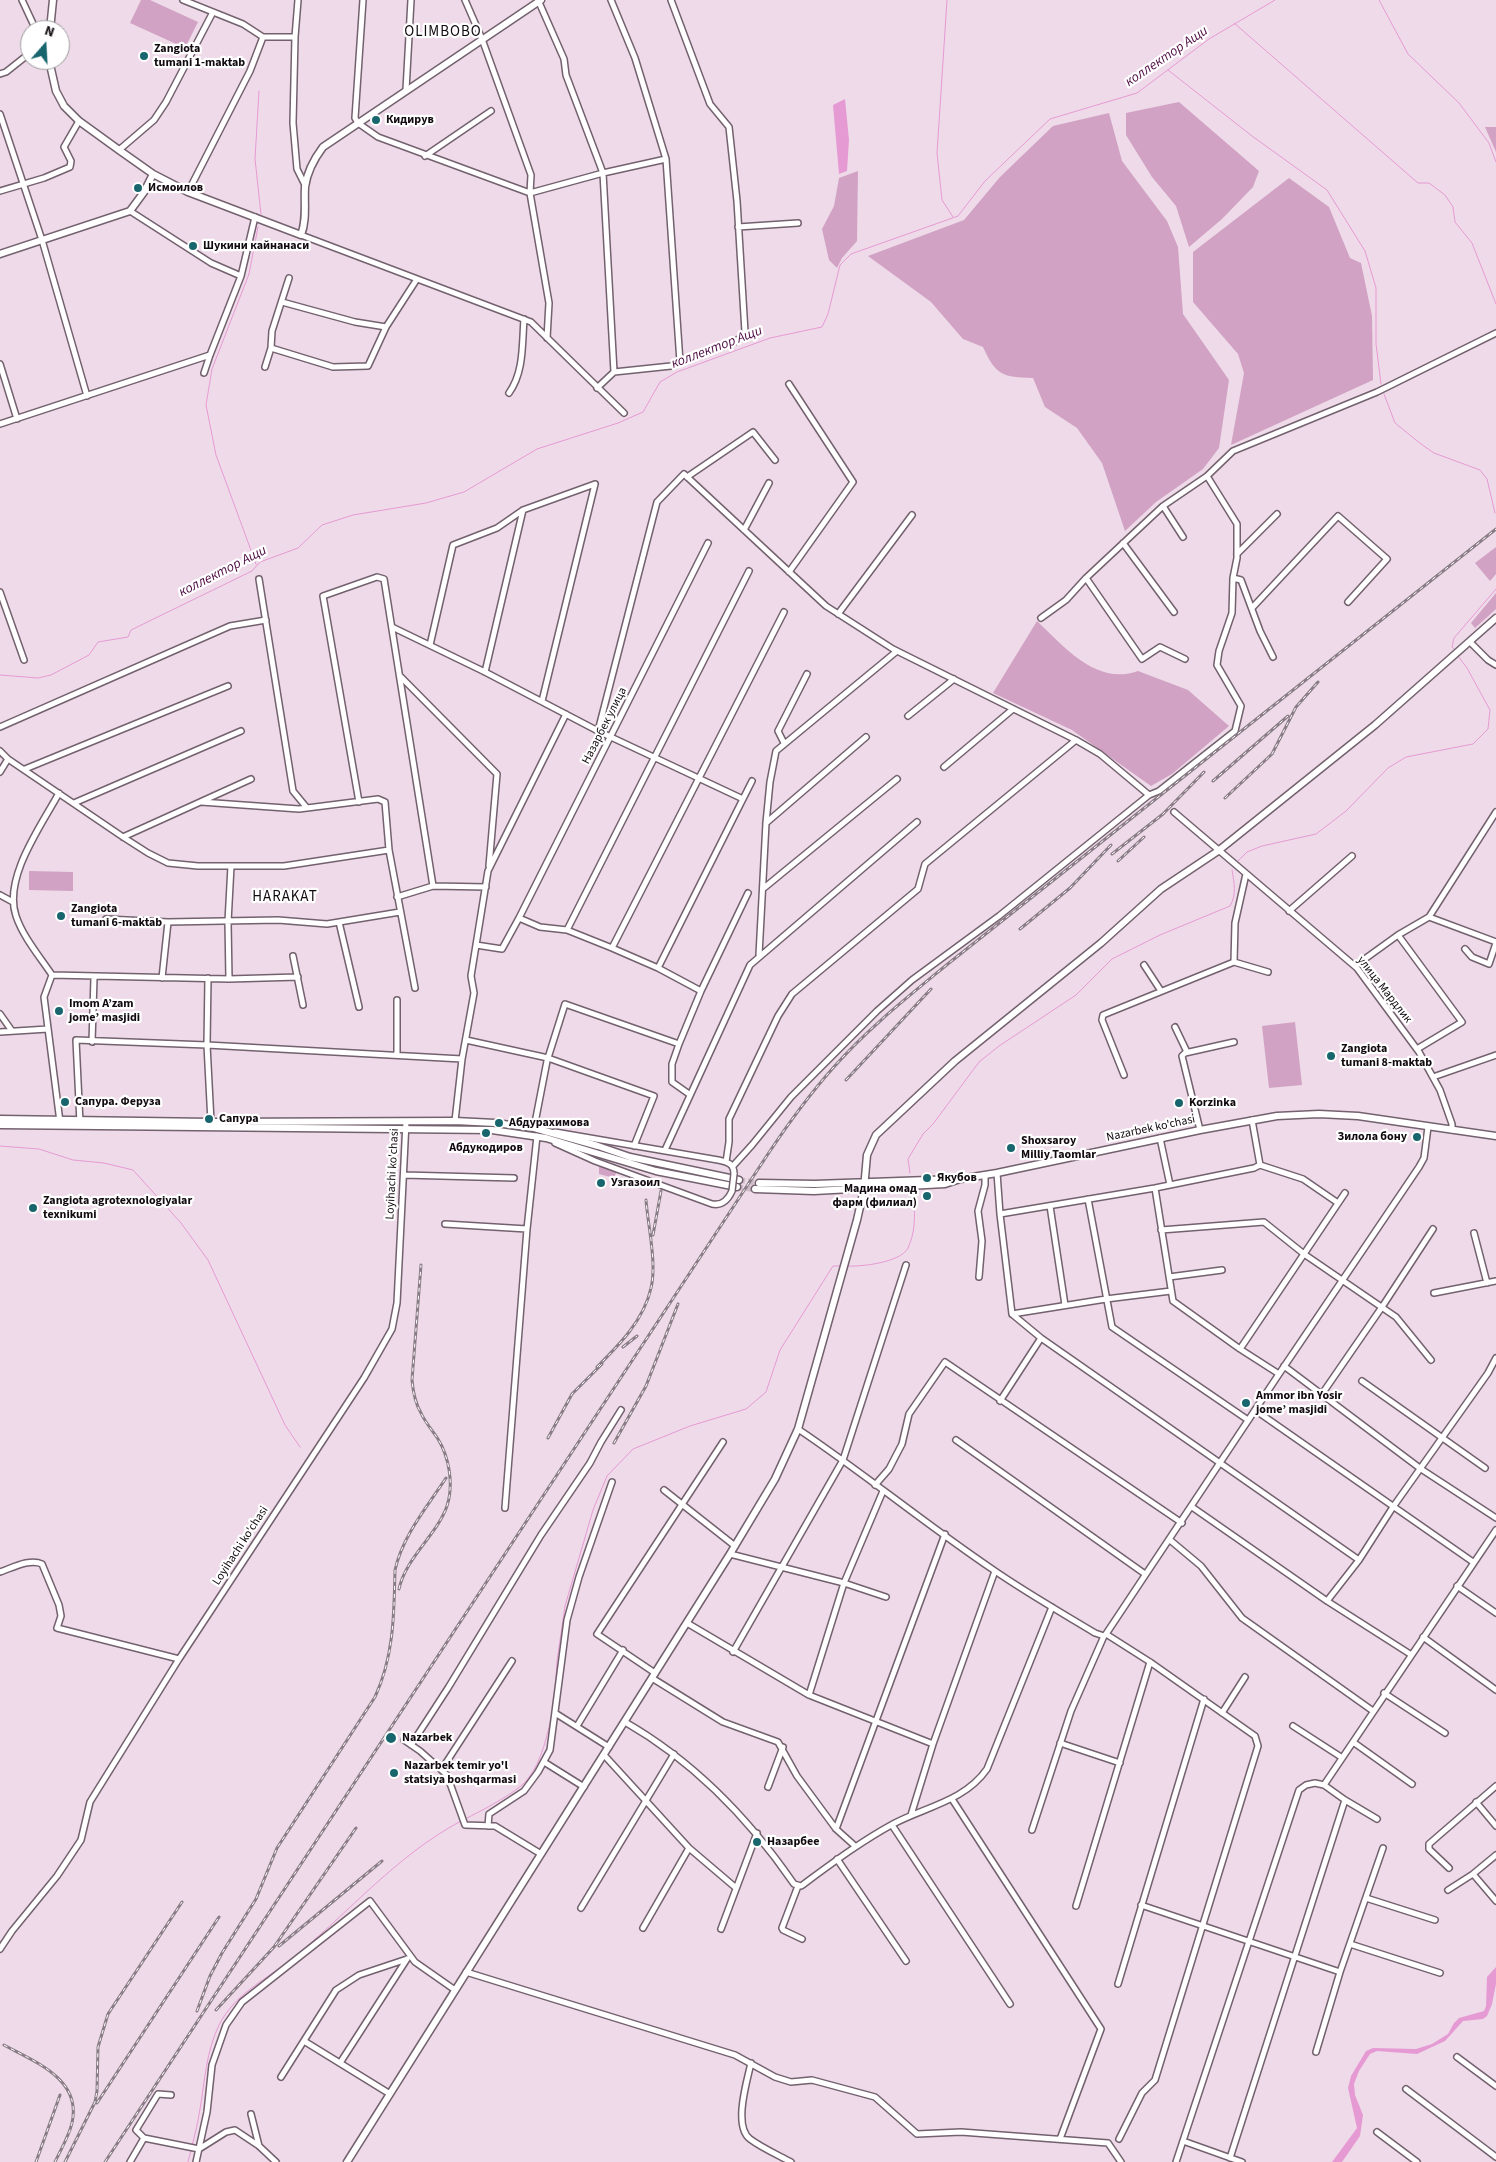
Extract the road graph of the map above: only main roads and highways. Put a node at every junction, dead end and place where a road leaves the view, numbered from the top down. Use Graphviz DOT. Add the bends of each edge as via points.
graph roads {
  1 [pos="53,0"];
  2 [pos="539,0"];
  3 [pos="51,20"];
  4 [pos="51,70"];
  5 [pos="153,174"];
  6 [pos="0,254"];
  7 [pos="1496,618"];
  8 [pos="0,1119"];
  9 [pos="60,1122"];
  10 [pos="80,1122"];
  11 [pos="0,1124"];
  12 [pos="406,1125"];
  13 [pos="547,1135"];
  14 [pos="1496,1136"];
  15 [pos="736,1186"];
  16 [pos="757,1186"];
  17 [pos="864,1186"];
  18 [pos="347,2162"];
  1 -- 3 [label="main road"];
  2 -- 5 [label="main road" via="323,147 312,163 305,185 301,235 188,192"];
  4 -- 5 [label="main road" via="59,98 79,121"];
  5 -- 6 [label="main road" via="130,210"];
  7 -- 17 [label="main road" via="1374,725 1218,851 1161,889 1101,943 955,1061 886,1124 870,1146"];
  8 -- 9 [label="main road"];
  9 -- 10 [label="main road"];
  9 -- 11 [label="main road"];
  10 -- 12 [label="main road"];
  10 -- 12 [label="main road"];
  12 -- 13 [label="main road"];
  12 -- 13 [label="main road" via="455,1121 495,1123 534,1128"];
  13 -- 15 [label="main road"];
  14 -- 17 [label="main road, Nazarbek ko'chasi" via="1332,1114 1278,1116 945,1184"];
  16 -- 17 [label="main road, Nazarbek ko'chasi" via="786,1192"];
  17 -- 18 [label="main road" via="847,1260 788,1454 735,1546"];
}
